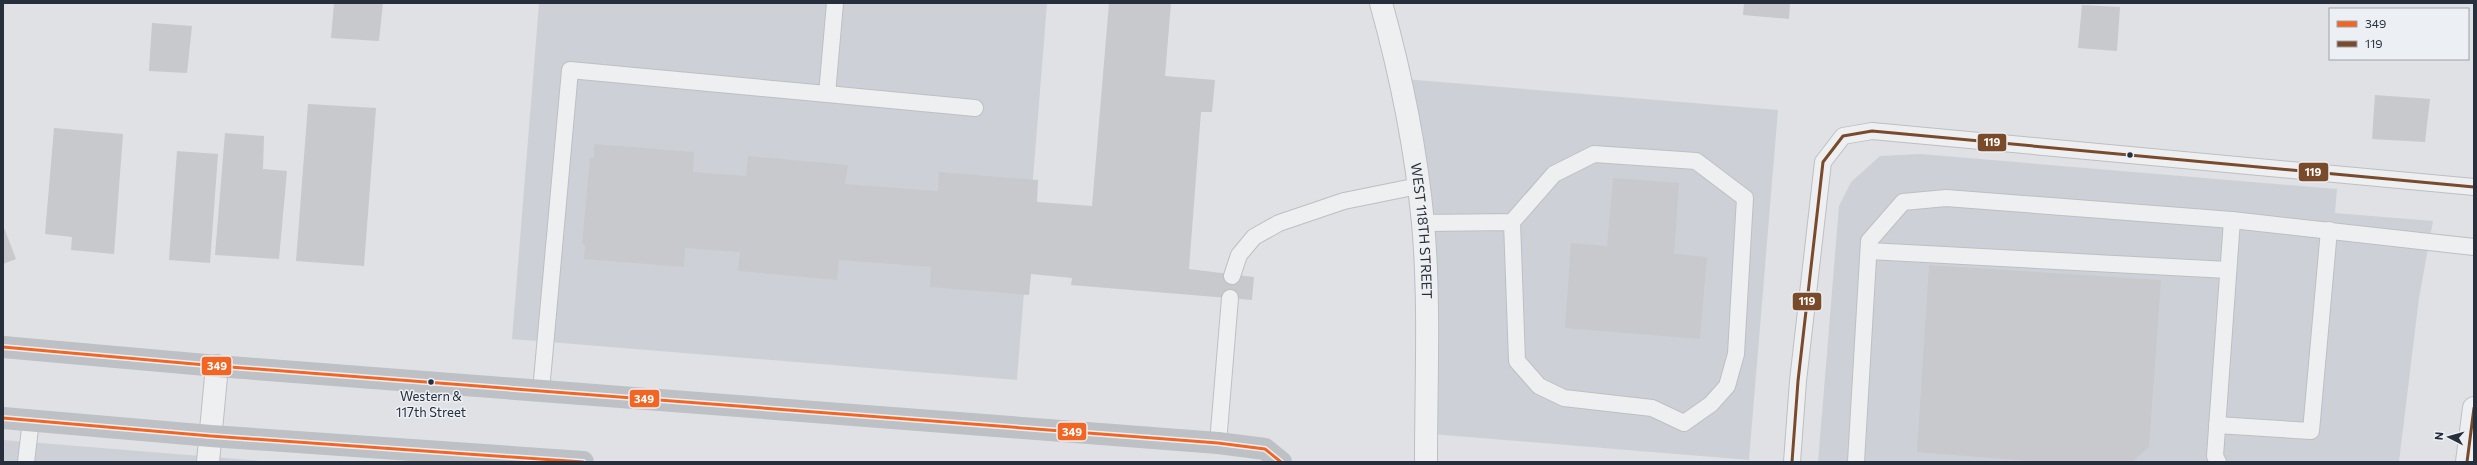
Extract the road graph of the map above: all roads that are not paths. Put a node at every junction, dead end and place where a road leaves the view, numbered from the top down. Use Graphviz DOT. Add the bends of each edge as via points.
graph roads {
  1 [pos="835,3"];
  2 [pos="1381,3"];
  3 [pos="827,94"];
  4 [pos="975,108"];
  5 [pos="1418,186"];
  6 [pos="2474,187"];
  7 [pos="2232,220"];
  8 [pos="1512,222"];
  9 [pos="1423,223"];
  10 [pos="2329,230"];
  11 [pos="2474,247"];
  12 [pos="1869,251"];
  13 [pos="2228,270"];
  14 [pos="1232,276"];
  15 [pos="1230,298"];
  16 [pos="3,347"];
  17 [pos="217,366"];
  18 [pos="541,391"];
  19 [pos="2474,408"];
  20 [pos="3,418"];
  21 [pos="31,420"];
  22 [pos="2217,424"];
  23 [pos="211,436"];
  24 [pos="1218,443"];
  25 [pos="2214,460"];
  26 [pos="26,462"];
  27 [pos="208,462"];
  28 [pos="583,462"];
  29 [pos="1281,462"];
  30 [pos="1426,462"];
  31 [pos="1792,462"];
  32 [pos="1856,462"];
  33 [pos="2467,462"];
  1 -- 3 [label="lane"];
  2 -- 5 [label="street, WEST 118TH STREET" via="1394,50 1409,124"];
  3 -- 4 [label="lane"];
  3 -- 18 [label="lane" via="570,70"];
  5 -- 9 [label="street, WEST 118TH STREET"];
  5 -- 14 [label="lane" via="1344,201 1279,224 1254,237 1239,255"];
  6 -- 31 [label="lane" via="1872,131 1843,136 1823,162 1798,381"];
  7 -- 10 [label="lane"];
  7 -- 12 [label="lane" via="1946,198 1903,202 1869,242"];
  7 -- 13 [label="lane"];
  8 -- 8 [label="lane" via="1517,361 1539,386 1564,398 1652,408 1684,423 1711,404 1727,386 1736,354 1745,198 1696,161 1594,154 1554,174"];
  8 -- 9 [label="lane"];
  9 -- 30 [label="street, WEST 118TH STREET" via="1426,301"];
  10 -- 11 [label="lane"];
  10 -- 22 [label="lane" via="2311,431"];
  12 -- 13 [label="lane"];
  12 -- 32 [label="lane"];
  13 -- 22 [label="lane"];
  15 -- 24 [label="lane"];
  16 -- 17 [label="main road"];
  17 -- 18 [label="main road"];
  17 -- 23 [label="street"];
  18 -- 24 [label="main road"];
  19 -- 33 [label="street"];
  20 -- 21 [label="main road"];
  21 -- 23 [label="main road"];
  21 -- 26 [label="lane"];
  22 -- 25 [label="lane"];
  23 -- 27 [label="street"];
  23 -- 28 [label="main road"];
  24 -- 29 [label="main road" via="1265,449"];
}
